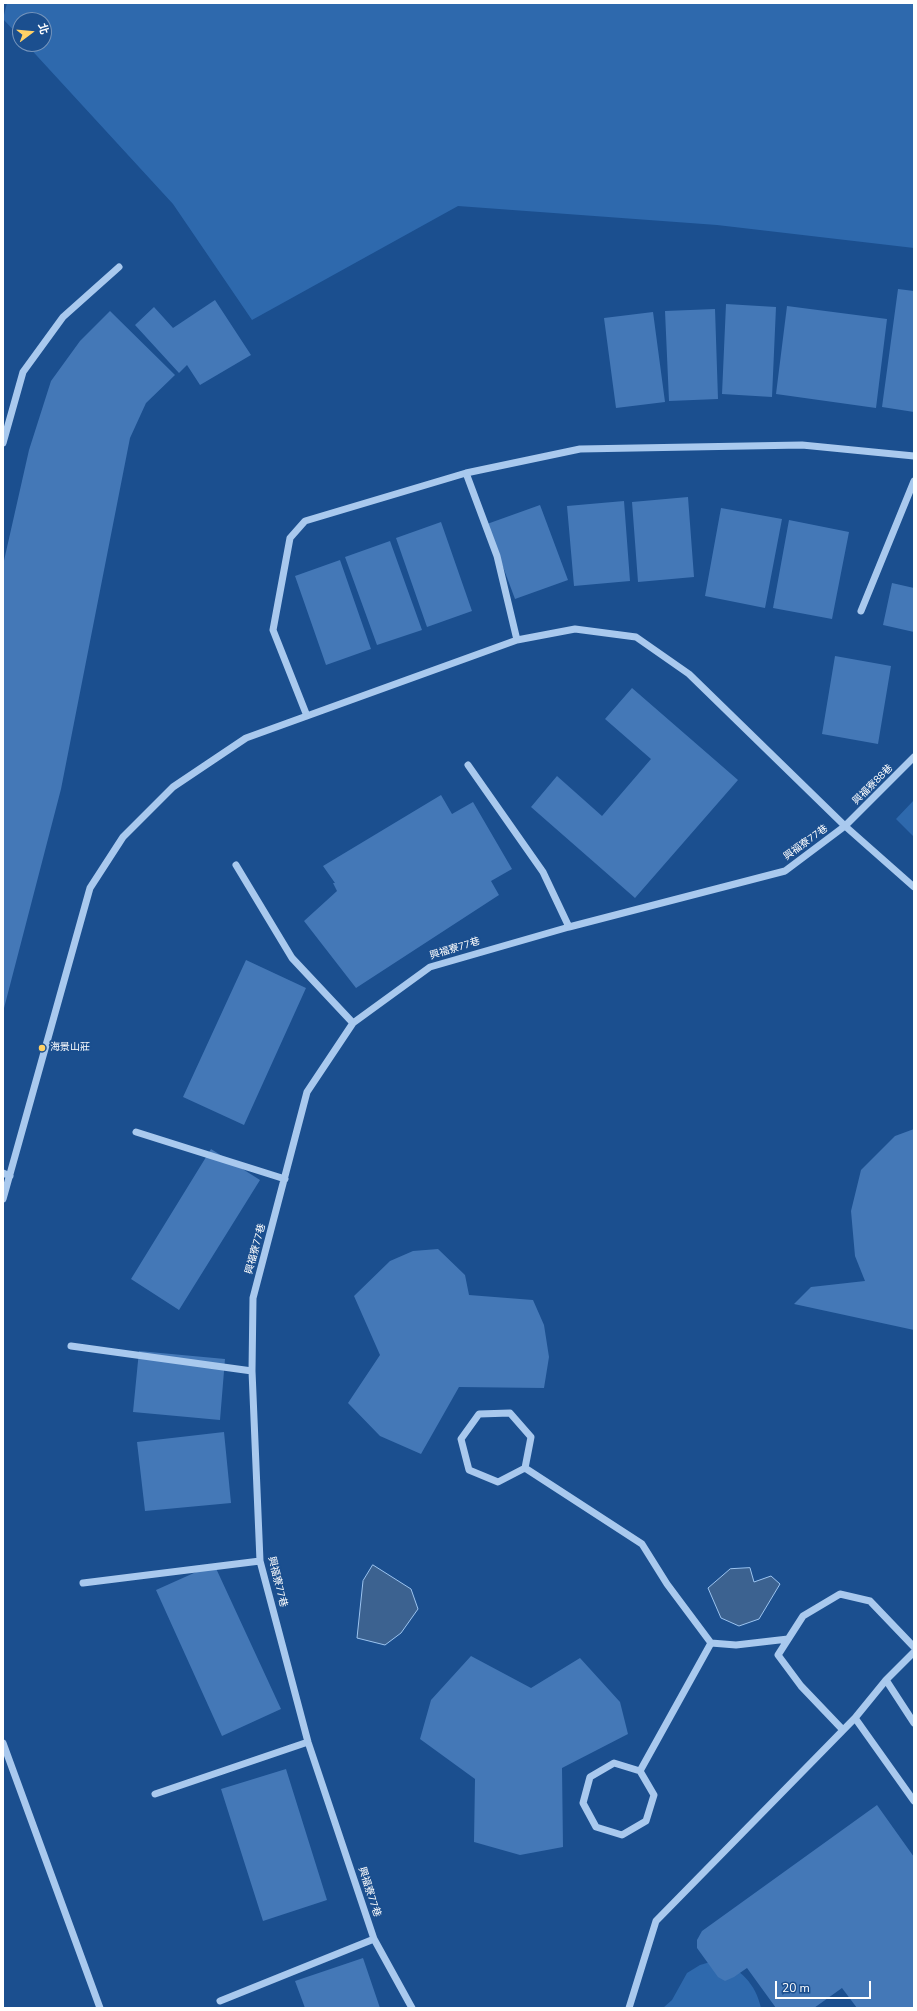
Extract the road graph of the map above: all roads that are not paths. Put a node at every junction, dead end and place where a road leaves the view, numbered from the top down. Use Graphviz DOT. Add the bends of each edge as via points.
graph roads {
  1 [pos="119,267"];
  2 [pos="3,444"];
  3 [pos="914,456"];
  4 [pos="466,473"];
  5 [pos="914,481"];
  6 [pos="862,612"];
  7 [pos="517,640"];
  8 [pos="307,716"];
  9 [pos="914,757"];
  10 [pos="468,764"];
  11 [pos="845,826"];
  12 [pos="236,865"];
  13 [pos="914,887"];
  14 [pos="568,927"];
  15 [pos="353,1023"];
  16 [pos="136,1132"];
  17 [pos="3,1173"];
  18 [pos="10,1176"];
  19 [pos="285,1179"];
  20 [pos="3,1199"];
  21 [pos="71,1346"];
  22 [pos="252,1372"];
  23 [pos="525,1468"];
  24 [pos="260,1561"];
  25 [pos="82,1583"];
  26 [pos="788,1639"];
  27 [pos="711,1643"];
  28 [pos="914,1647"];
  29 [pos="914,1652"];
  30 [pos="886,1680"];
  31 [pos="854,1718"];
  32 [pos="914,1723"];
  33 [pos="843,1730"];
  34 [pos="308,1742"];
  35 [pos="3,1743"];
  36 [pos="640,1771"];
  37 [pos="154,1794"];
  38 [pos="914,1801"];
  39 [pos="374,1939"];
  40 [pos="220,2001"];
  41 [pos="99,2008"];
  42 [pos="412,2008"];
  43 [pos="629,2008"];
  1 -- 2 [label="street" via="63,317 23,372"];
  3 -- 4 [label="street" via="802,445 580,449"];
  4 -- 7 [label="street" via="497,556"];
  4 -- 8 [label="street" via="305,521 290,538 273,630"];
  5 -- 6 [label="street"];
  7 -- 8 [label="street"];
  7 -- 11 [label="street" via="575,629 636,637 689,674"];
  8 -- 18 [label="street" via="246,738 173,787 123,837 90,888"];
  9 -- 11 [label="street, 興福寮88巷"];
  10 -- 14 [label="street" via="543,872"];
  11 -- 13 [label="street"];
  11 -- 14 [label="street, 興福寮77巷" via="785,871"];
  12 -- 15 [label="street" via="292,958"];
  14 -- 15 [label="street, 興福寮77巷" via="430,967"];
  15 -- 19 [label="street, 興福寮77巷" via="307,1092"];
  16 -- 19 [label="street"];
  17 -- 18 [label="street"];
  18 -- 20 [label="street"];
  19 -- 22 [label="street, 興福寮77巷" via="253,1298"];
  21 -- 22 [label="street"];
  22 -- 24 [label="street, 興福寮77巷"];
  23 -- 23 [label="street" via="531,1437 510,1413 479,1414 461,1439 469,1470 498,1482"];
  23 -- 27 [label="street" via="642,1544 666,1584"];
  24 -- 25 [label="street"];
  24 -- 34 [label="street, 興福寮77巷"];
  26 -- 27 [label="street" via="736,1645"];
  26 -- 28 [label="street" via="803,1616 840,1594 870,1601"];
  26 -- 33 [label="street" via="778,1655 801,1686"];
  27 -- 36 [label="street"];
  29 -- 30 [label="street"];
  30 -- 31 [label="street"];
  30 -- 32 [label="street"];
  31 -- 33 [label="street"];
  31 -- 38 [label="street"];
  33 -- 43 [label="street" via="656,1921"];
  34 -- 37 [label="street"];
  34 -- 39 [label="street, 興福寮77巷"];
  35 -- 41 [label="street"];
  36 -- 36 [label="street" via="614,1763 590,1777 583,1804 596,1827 622,1835 646,1821 654,1795"];
  39 -- 40 [label="street"];
  39 -- 42 [label="street, 興福寮77巷"];
}
